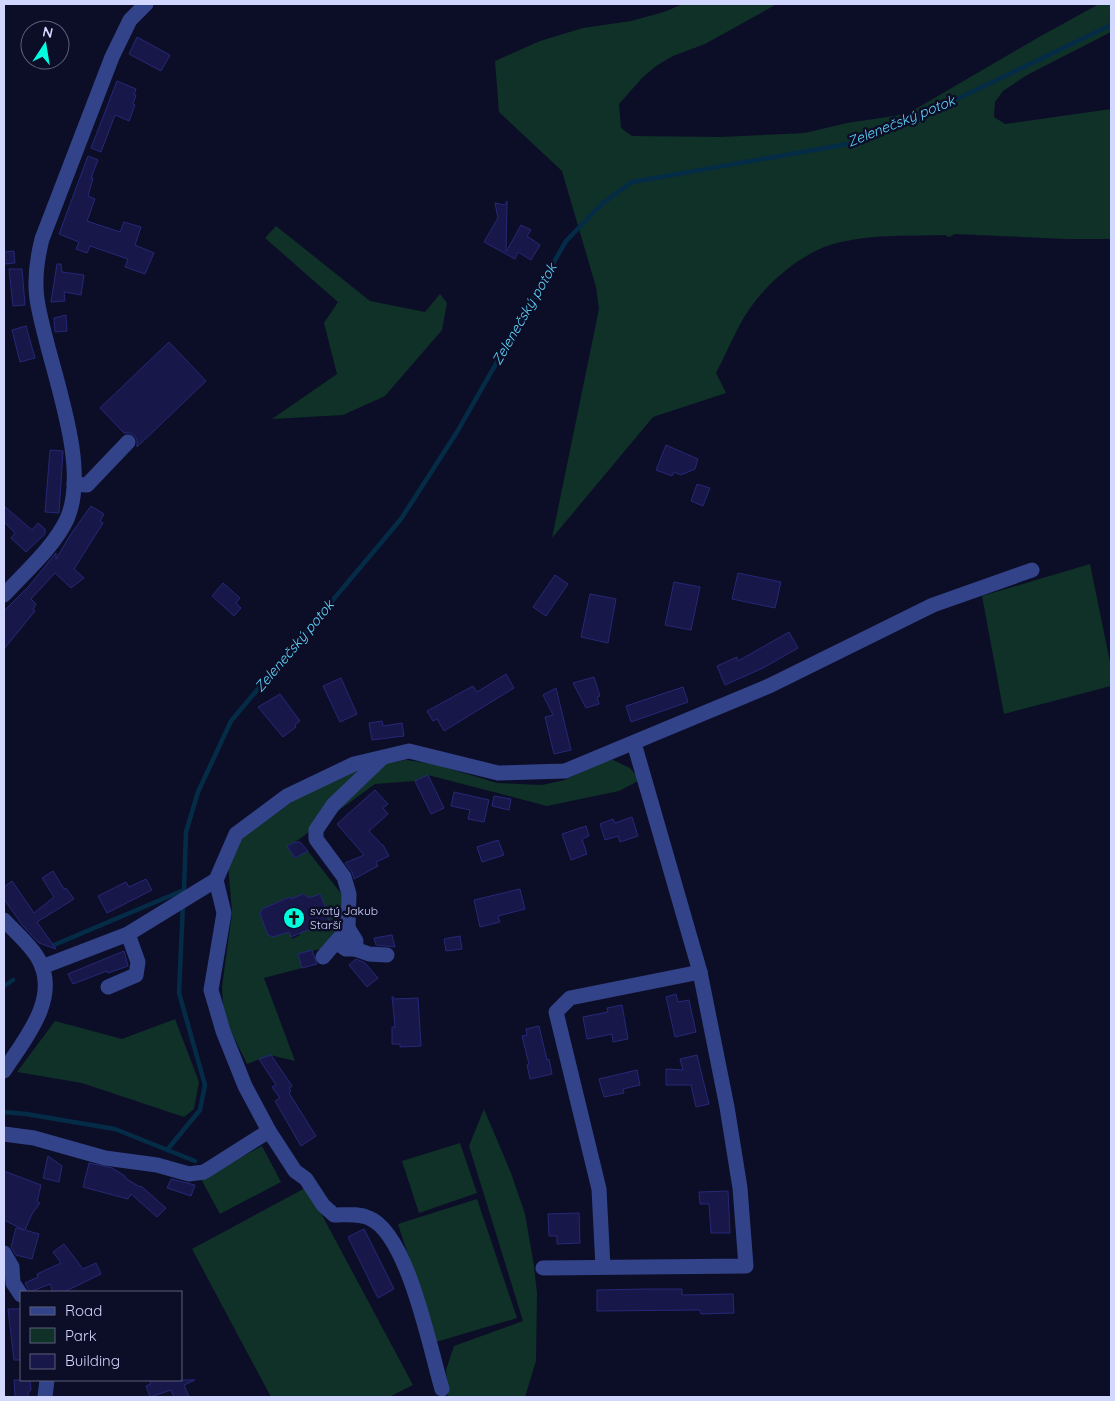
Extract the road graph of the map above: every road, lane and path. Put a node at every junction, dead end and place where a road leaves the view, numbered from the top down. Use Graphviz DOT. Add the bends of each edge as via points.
graph roads {
  1 [pos="146,4"];
  2 [pos="128,442"];
  3 [pos="74,484"];
  4 [pos="1032,570"];
  5 [pos="7,585"];
  6 [pos="634,743"];
  7 [pos="383,757"];
  8 [pos="216,880"];
  9 [pos="4,920"];
  10 [pos="348,928"];
  11 [pos="128,934"];
  12 [pos="336,942"];
  13 [pos="355,949"];
  14 [pos="387,955"];
  15 [pos="323,957"];
  16 [pos="42,966"];
  17 [pos="700,972"];
  18 [pos="108,987"];
  19 [pos="4,1071"];
  20 [pos="269,1131"];
  21 [pos="4,1134"];
  22 [pos="4,1253"];
  23 [pos="603,1267"];
  24 [pos="543,1268"];
  25 [pos="8,1284"];
  26 [pos="20,1295"];
  27 [pos="46,1381"];
  28 [pos="442,1388"];
  29 [pos="44,1397"];
  1 -- 3 [label="street" via="130,20 112,57 48,220 36,268 41,321 73,452"];
  2 -- 3 [label="street" via="87,485"];
  3 -- 5 [label="street" via="63,526 41,555"];
  4 -- 6 [label="street" via="933,605 769,686"];
  6 -- 7 [label="street" via="566,771 498,773 409,750"];
  6 -- 17 [label="street"];
  7 -- 8 [label="street" via="354,764 288,796 236,834"];
  7 -- 10 [label="street" via="333,805 316,830 316,839 344,878 349,894"];
  8 -- 11 [label="street"];
  8 -- 20 [label="street" via="224,913 211,990 244,1086"];
  9 -- 16 [label="street" via="34,952"];
  10 -- 12 [label="street"];
  10 -- 13 [label="street" via="356,941"];
  11 -- 16 [label="street"];
  11 -- 18 [label="street" via="138,962 136,976"];
  12 -- 13 [label="street" via="346,949"];
  12 -- 15 [label="street"];
  13 -- 14 [label="street"];
  16 -- 19 [label="street" via="45,990 40,1013"];
  17 -- 23 [label="street" via="570,998 556,1012 599,1189"];
  17 -- 23 [label="street" via="740,1188 746,1266"];
  20 -- 21 [label="street" via="204,1172 189,1174"];
  20 -- 28 [label="street" via="295,1172 306,1179 323,1205 334,1215 355,1214 370,1218 382,1227 398,1249 419,1302"];
  22 -- 25 [label="street" via="12,1267"];
  23 -- 24 [label="street"];
  25 -- 26 [label="street"];
  27 -- 29 [label="street"];
}
